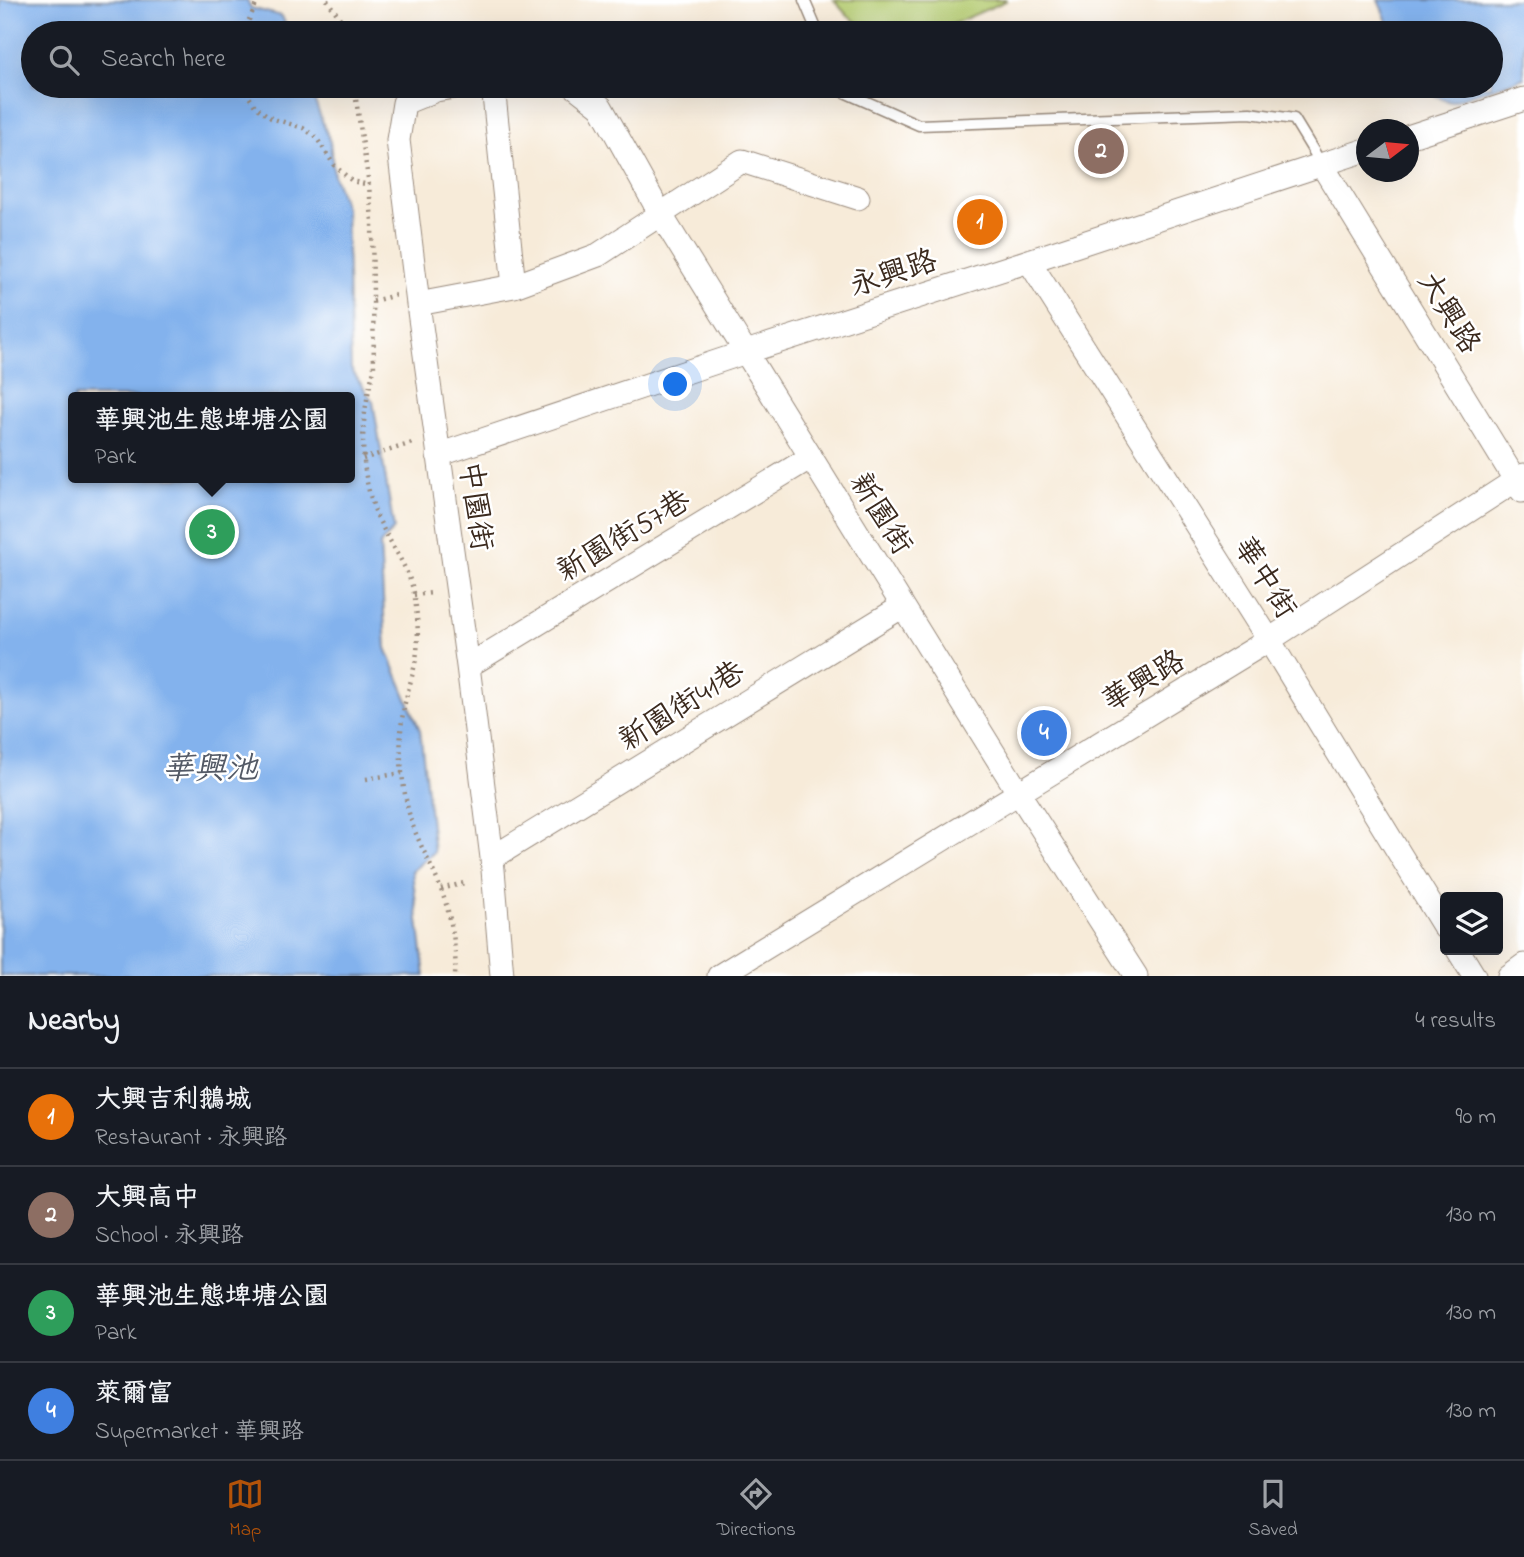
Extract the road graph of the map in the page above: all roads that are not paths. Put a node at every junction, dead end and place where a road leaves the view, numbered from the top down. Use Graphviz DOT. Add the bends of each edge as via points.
graph roads {
  1 [pos="804,0"];
  2 [pos="813,21"];
  3 [pos="416,98"];
  4 [pos="494,98"];
  5 [pos="589,98"];
  6 [pos="860,98"];
  7 [pos="1524,99"];
  8 [pos="1419,134"];
  9 [pos="1356,154"];
  10 [pos="1322,165"];
  11 [pos="858,198"];
  12 [pos="661,215"];
  13 [pos="1029,261"];
  14 [pos="513,286"];
  15 [pos="408,299"];
  16 [pos="746,352"];
  17 [pos="438,455"];
  18 [pos="811,457"];
  19 [pos="1521,483"];
  20 [pos="903,606"];
  21 [pos="1269,640"];
  22 [pos="468,666"];
  23 [pos="1018,792"];
  24 [pos="492,858"];
  25 [pos="1440,921"];
  26 [pos="1461,955"];
  27 [pos="1524,965"];
  28 [pos="502,976"];
  29 [pos="719,976"];
  30 [pos="1136,976"];
  31 [pos="1474,976"];
  32 [pos="1509,976"];
  1 -- 2 [label="lane"];
  3 -- 15 [label="street, 中園街" via="404,103 398,140"];
  4 -- 14 [label="street"];
  5 -- 12 [label="street, 新園街" via="601,107"];
  6 -- 10 [label="lane" via="919,125 1250,113 1294,119"];
  7 -- 8 [label="street"];
  9 -- 10 [label="street, 永興路"];
  10 -- 13 [label="street, 永興路"];
  10 -- 19 [label="street, 大興路"];
  11 -- 12 [label="street" via="742,161"];
  12 -- 14 [label="street" via="598,256"];
  12 -- 16 [label="street, 新園街"];
  13 -- 16 [label="street, 永興路"];
  13 -- 21 [label="street, 華中街"];
  14 -- 15 [label="street"];
  15 -- 17 [label="street, 中園街"];
  16 -- 17 [label="street, 永興路"];
  16 -- 18 [label="street, 新園街"];
  17 -- 22 [label="street, 中園街"];
  18 -- 20 [label="street, 新園街"];
  18 -- 22 [label="street, 新園街57巷"];
  19 -- 21 [label="street, 華興路"];
  20 -- 23 [label="street, 新園街"];
  20 -- 24 [label="street, 新園街41巷"];
  21 -- 23 [label="street, 華興路"];
  21 -- 25 [label="street, 華中街"];
  22 -- 24 [label="street, 中園街"];
  23 -- 29 [label="street, 華興路"];
  23 -- 30 [label="street, 新園街"];
  24 -- 28 [label="street, 中園街"];
  26 -- 31 [label="street"];
  27 -- 32 [label="street"];
}
